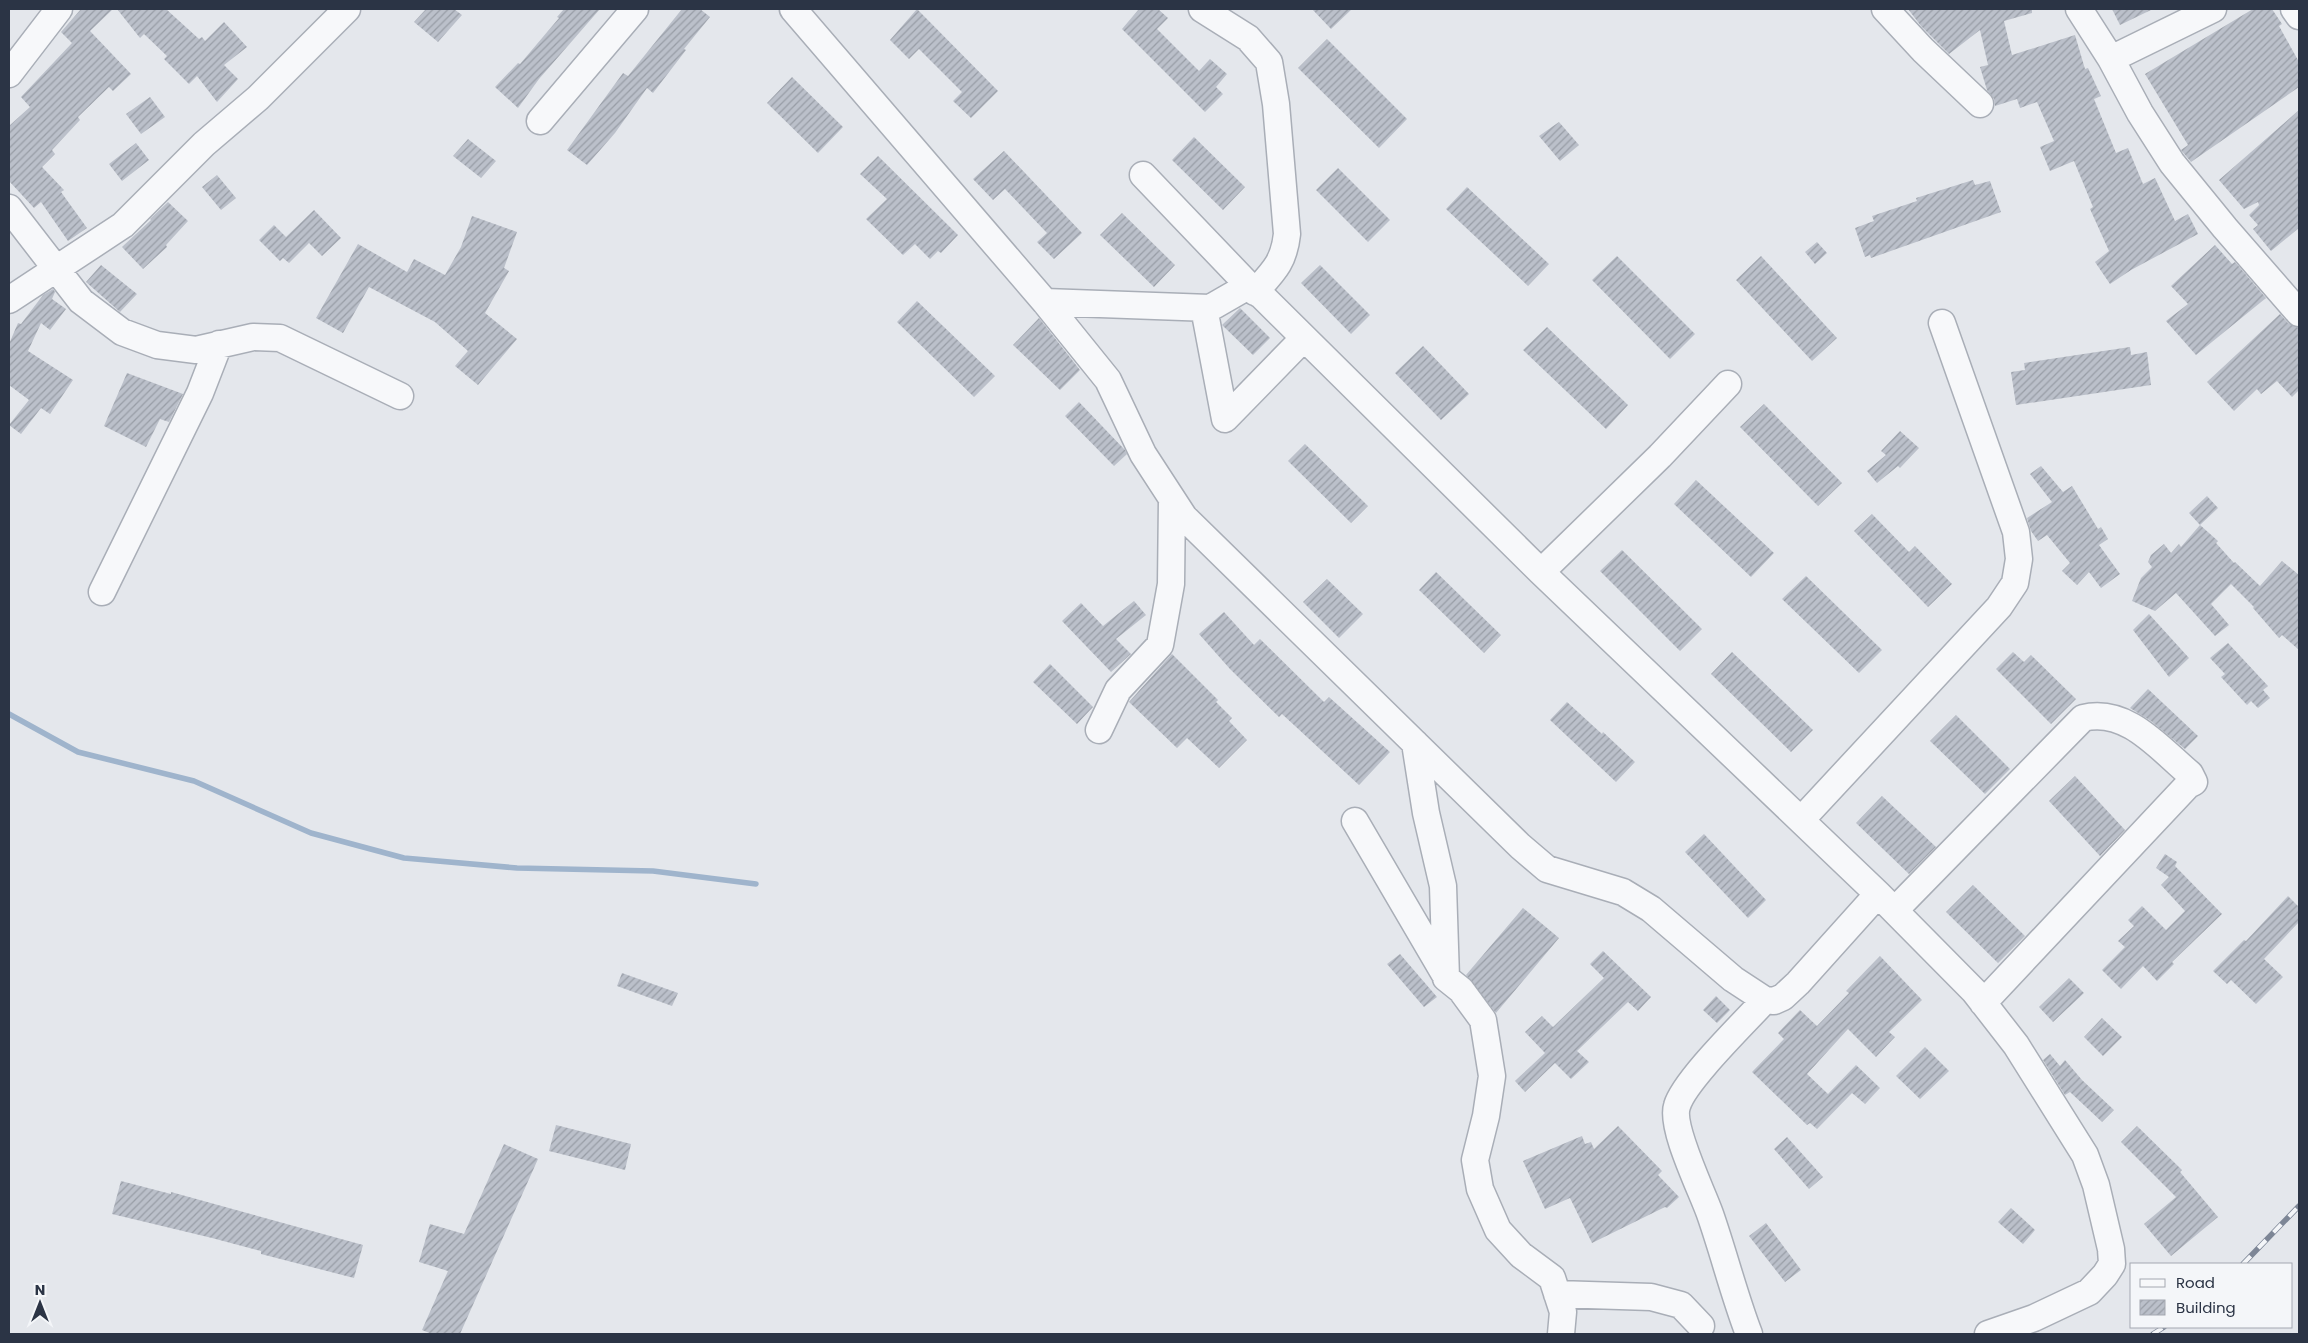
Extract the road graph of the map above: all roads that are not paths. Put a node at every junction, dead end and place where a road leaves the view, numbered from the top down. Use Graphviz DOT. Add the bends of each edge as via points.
graph roads {
  1 [pos="59,9"];
  2 [pos="347,9"];
  3 [pos="635,9"];
  4 [pos="793,9"];
  5 [pos="1202,9"];
  6 [pos="1885,9"];
  7 [pos="2079,9"];
  8 [pos="2213,9"];
  9 [pos="2294,9"];
  10 [pos="2299,16"];
  11 [pos="2111,59"];
  12 [pos="9,74"];
  13 [pos="1980,104"];
  14 [pos="540,122"];
  15 [pos="1143,174"];
  16 [pos="9,208"];
  17 [pos="56,271"];
  18 [pos="1255,292"];
  19 [pos="9,300"];
  20 [pos="1044,302"];
  21 [pos="1204,308"];
  22 [pos="2299,313"];
  23 [pos="1942,323"];
  24 [pos="1303,339"];
  25 [pos="218,344"];
  26 [pos="1728,384"];
  27 [pos="400,396"];
  28 [pos="1172,499"];
  29 [pos="1542,572"];
  30 [pos="102,592"];
  31 [pos="1099,730"];
  32 [pos="1415,744"];
  33 [pos="1802,819"];
  34 [pos="1355,821"];
  35 [pos="1887,902"];
  36 [pos="1446,978"];
  37 [pos="1765,1000"];
  38 [pos="1983,1003"];
  39 [pos="1557,1294"];
  40 [pos="1701,1326"];
  41 [pos="1561,1334"];
  42 [pos="1749,1334"];
  43 [pos="1988,1334"];
  1 -- 12 [label="street"];
  2 -- 17 [label="street" via="265,92 204,144 123,224"];
  3 -- 14 [label="street"];
  4 -- 20 [label="street"];
  5 -- 18 [label="street" via="1248,38 1269,62 1272,76 1287,234 1279,266"];
  6 -- 13 [label="street"];
  7 -- 11 [label="street"];
  8 -- 11 [label="street"];
  9 -- 10 [label="street"];
  11 -- 22 [label="street" via="2172,163"];
  15 -- 18 [label="street"];
  16 -- 17 [label="street"];
  17 -- 19 [label="street"];
  17 -- 25 [label="street" via="81,301 122,332 158,345 196,350"];
  18 -- 21 [label="street" via="1243,289 1222,303"];
  18 -- 24 [label="street"];
  20 -- 21 [label="street"];
  20 -- 28 [label="street" via="1108,380 1143,454"];
  21 -- 24 [label="street" via="1225,419"];
  23 -- 33 [label="street" via="2016,532 2019,559 2015,583 1999,607"];
  24 -- 29 [label="street"];
  25 -- 27 [label="street" via="253,337 280,338"];
  25 -- 30 [label="street" via="200,393"];
  26 -- 29 [label="street"];
  28 -- 31 [label="street" via="1171,584 1160,645 1118,690"];
  28 -- 32 [label="street" via="1184,518"];
  29 -- 33 [label="street"];
  32 -- 36 [label="street" via="1426,813 1443,886"];
  32 -- 37 [label="street" via="1547,868 1630,896 1651,909 1733,979"];
  33 -- 35 [label="street"];
  34 -- 36 [label="street"];
  35 -- 37 [label="street" via="1783,997"];
  35 -- 38 [label="street"];
  35 -- 38 [label="street" via="2083,718 2095,715 2123,720 2190,774 2194,782"];
  36 -- 39 [label="street" via="1461,990 1483,1020 1492,1076 1475,1160 1480,1189 1498,1230 1521,1254 1552,1278"];
  37 -- 42 [label="street" via="1695,1077 1681,1097 1676,1114 1680,1135 1711,1215"];
  38 -- 43 [label="street" via="2016,1045 2085,1155 2112,1249 2112,1264 2089,1292 2034,1318"];
  39 -- 40 [label="street" via="1651,1297 1681,1305"];
  39 -- 41 [label="street" via="1563,1312"];
}
